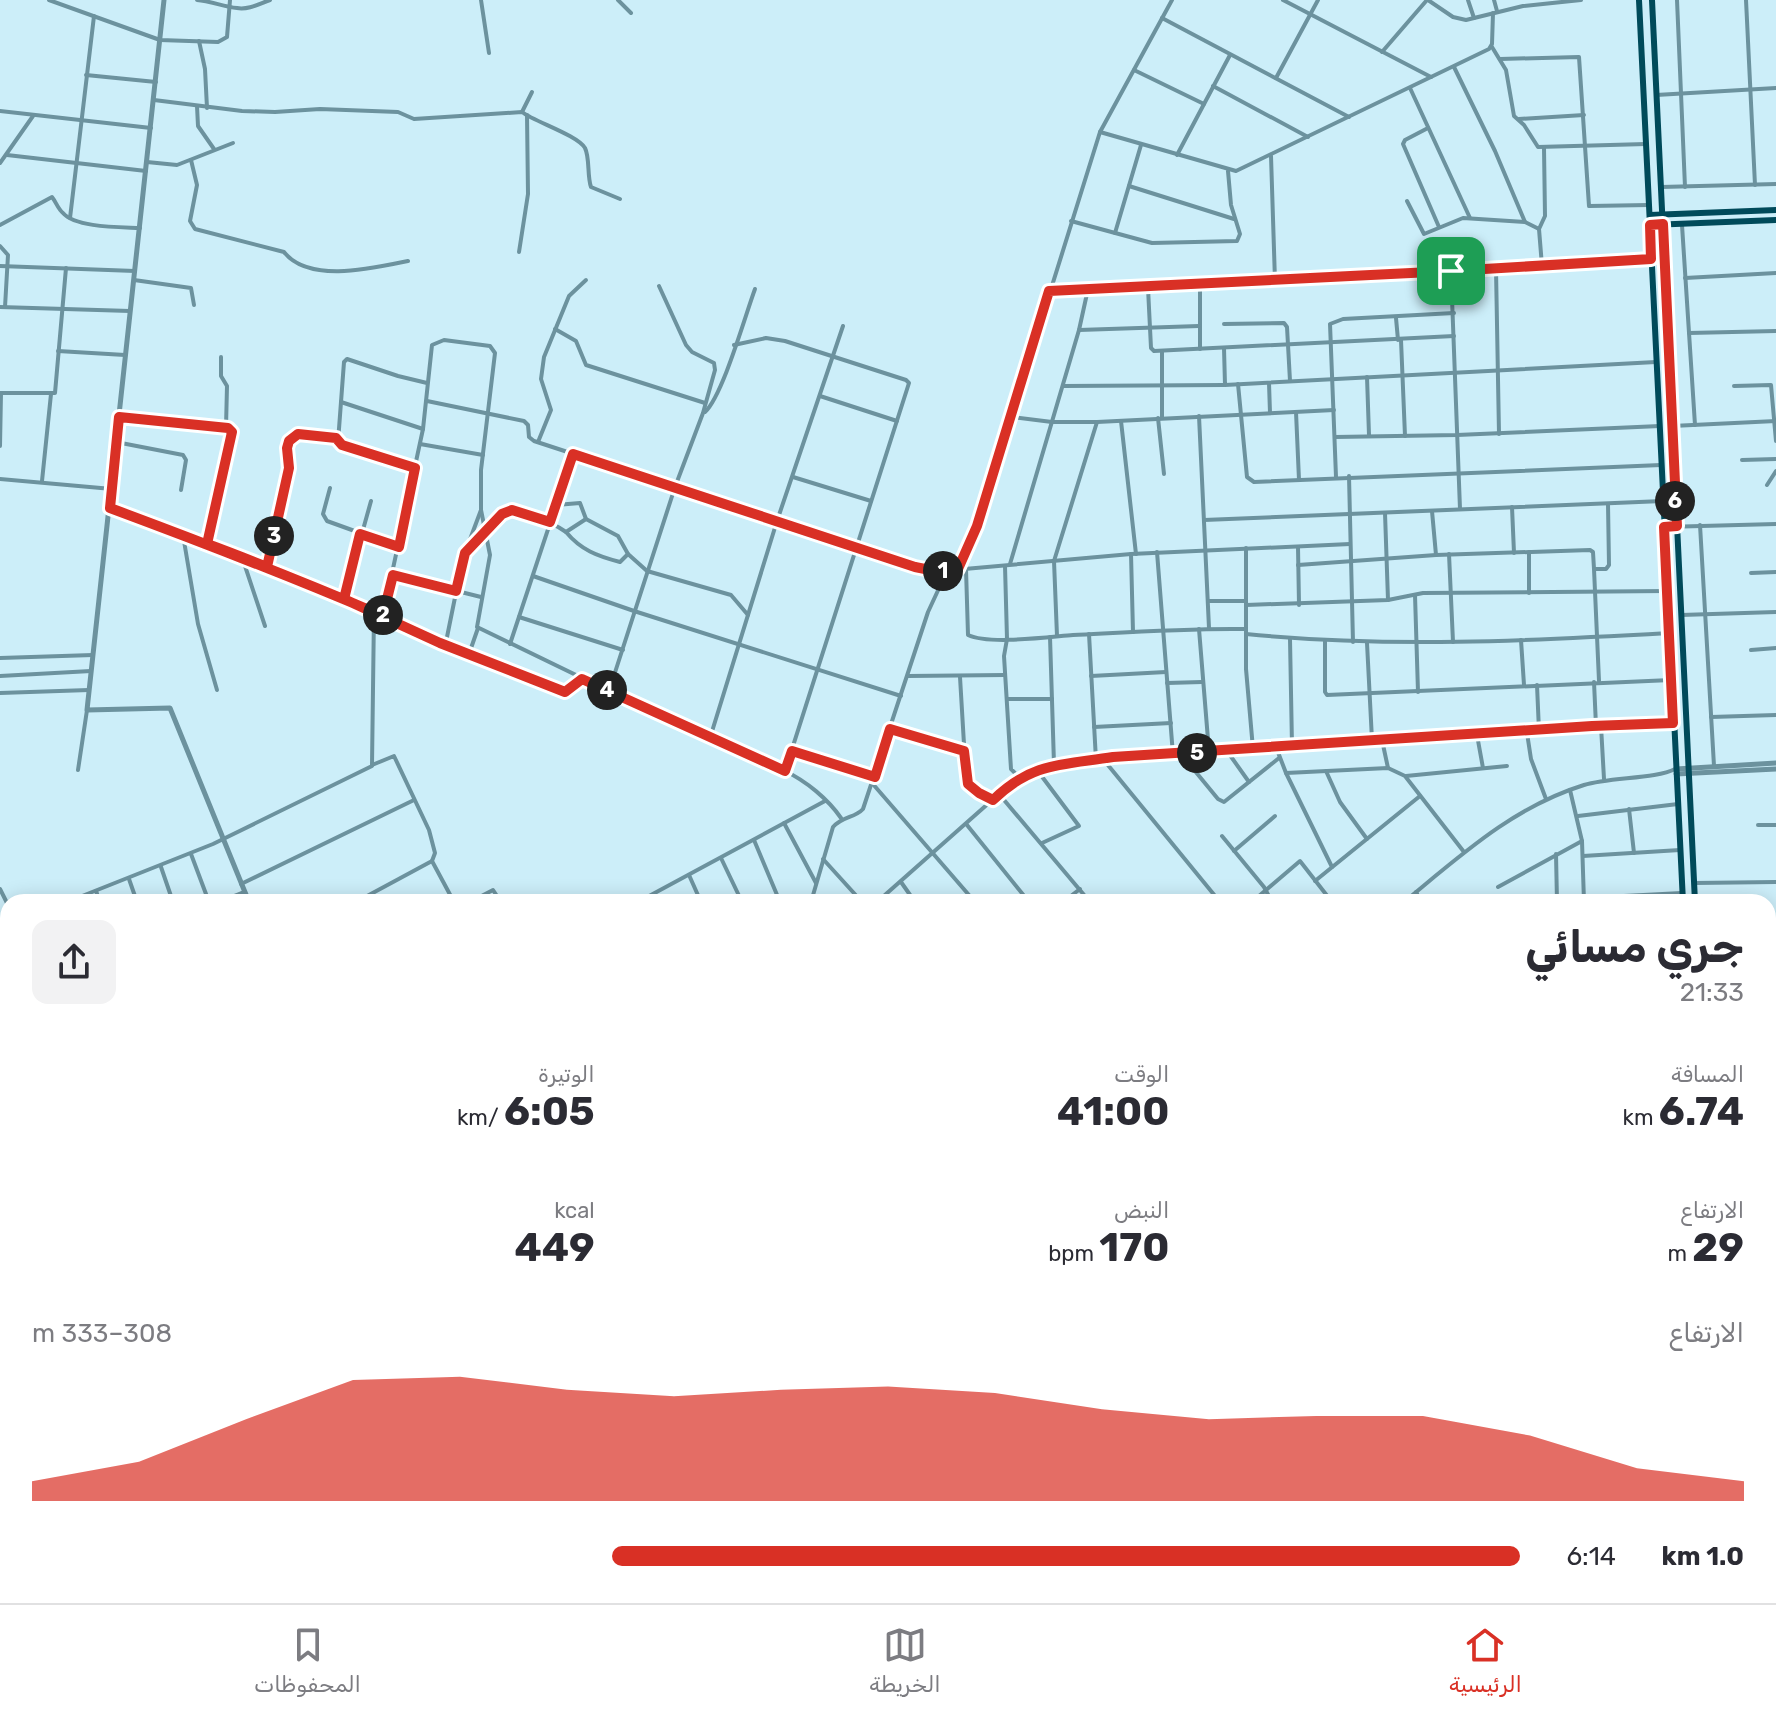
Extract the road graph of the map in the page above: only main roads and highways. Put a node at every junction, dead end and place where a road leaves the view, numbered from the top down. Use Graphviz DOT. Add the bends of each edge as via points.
graph roads {
  1 [pos="1639,0"];
  2 [pos="1652,0"];
  3 [pos="1661,202"];
  4 [pos="1776,210"];
  5 [pos="1757,211"];
  6 [pos="1650,215"];
  7 [pos="1662,215"];
  8 [pos="1680,220"];
  9 [pos="1776,220"];
  10 [pos="1757,221"];
  11 [pos="1663,224"];
  12 [pos="1650,225"];
  13 [pos="1664,243"];
  14 [pos="1682,894"];
  15 [pos="1695,894"];
  1 -- 6 [label="main road"];
  2 -- 3 [label="main road"];
  3 -- 7 [label="main road"];
  3 -- 8 [label="main road"];
  4 -- 5 [label="main road"];
  5 -- 8 [label="main road"];
  5 -- 10 [label="main road"];
  6 -- 7 [label="main road"];
  6 -- 12 [label="main road"];
  7 -- 8 [label="main road"];
  7 -- 11 [label="main road"];
  8 -- 10 [label="main road"];
  8 -- 11 [label="main road"];
  8 -- 13 [label="main road"];
  9 -- 10 [label="main road"];
  11 -- 12 [label="main road"];
  11 -- 13 [label="main road"];
  12 -- 14 [label="main road"];
  13 -- 15 [label="main road"];
}
